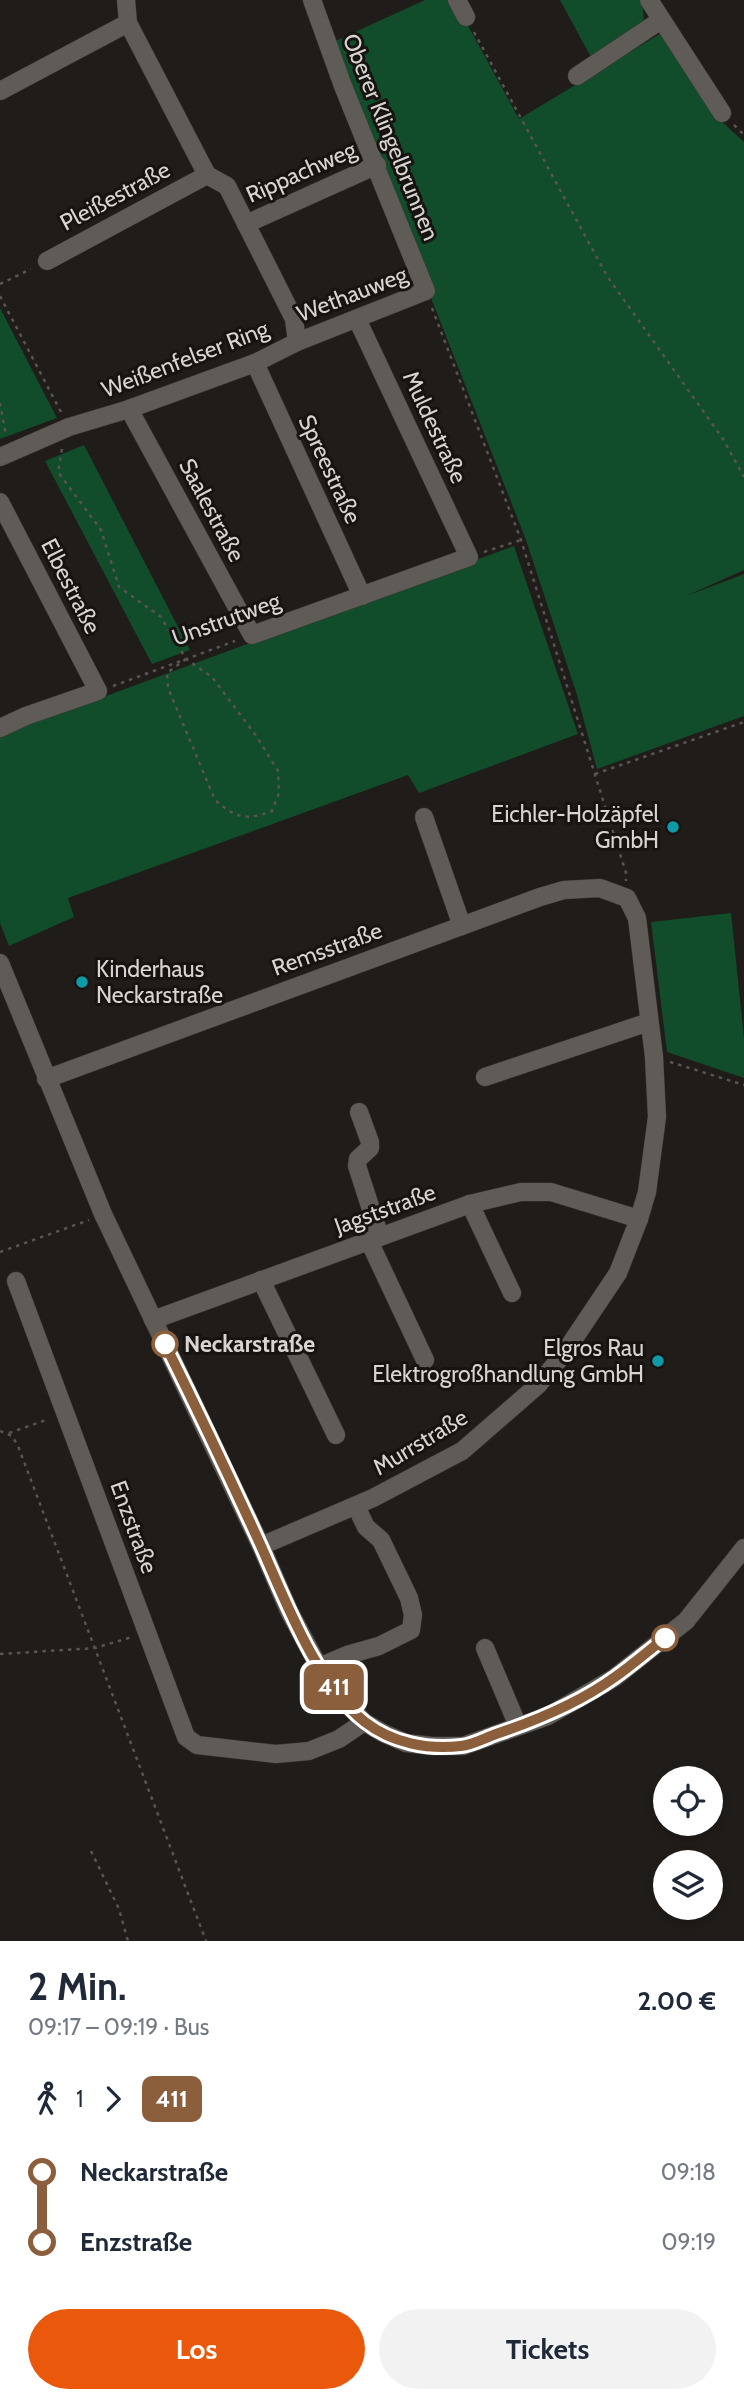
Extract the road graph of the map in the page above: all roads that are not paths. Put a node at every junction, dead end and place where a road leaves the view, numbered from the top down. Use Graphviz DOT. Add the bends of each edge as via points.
graph roads {
  1 [pos="126,0"];
  2 [pos="312,0"];
  3 [pos="457,0"];
  4 [pos="649,0"];
  5 [pos="466,17"];
  6 [pos="661,20"];
  7 [pos="128,23"];
  8 [pos="577,76"];
  9 [pos="0,91"];
  10 [pos="722,113"];
  11 [pos="377,165"];
  12 [pos="206,175"];
  13 [pos="246,224"];
  14 [pos="47,261"];
  15 [pos="426,291"];
  16 [pos="357,319"];
  17 [pos="297,342"];
  18 [pos="255,363"];
  19 [pos="129,409"];
  20 [pos="4,455"];
  21 [pos="0,502"];
  22 [pos="468,557"];
  23 [pos="362,596"];
  24 [pos="252,635"];
  25 [pos="0,728"];
  26 [pos="424,817"];
  27 [pos="627,898"];
  28 [pos="462,926"];
  29 [pos="0,963"];
  30 [pos="649,1022"];
  31 [pos="485,1077"];
  32 [pos="46,1079"];
  33 [pos="359,1112"];
  34 [pos="470,1204"];
  35 [pos="639,1219"];
  36 [pos="375,1239"];
  37 [pos="261,1280"];
  38 [pos="16,1281"];
  39 [pos="512,1293"];
  40 [pos="153,1320"];
  41 [pos="425,1360"];
  42 [pos="336,1435"];
  43 [pos="356,1506"];
  44 [pos="261,1546"];
  45 [pos="744,1548"];
  46 [pos="485,1648"];
  47 [pos="319,1667"];
  48 [pos="364,1722"];
  49 [pos="518,1726"];
  1 -- 7 [label="street, Weißenfelser Ring"];
  2 -- 11 [label="street, Oberer Klingelbrunnen"];
  3 -- 5 [label="street"];
  4 -- 6 [label="street"];
  6 -- 8 [label="street"];
  6 -- 10 [label="street"];
  7 -- 9 [label="street"];
  7 -- 12 [label="street, Weißenfelser Ring"];
  11 -- 13 [label="street, Rippachweg"];
  11 -- 15 [label="street, Oberer Klingelbrunnen"];
  12 -- 13 [label="street, Weißenfelser Ring" via="227,186"];
  12 -- 14 [label="street, Pleißestraße"];
  13 -- 17 [label="street, Weißenfelser Ring" via="294,319"];
  15 -- 16 [label="street, Wethauweg"];
  16 -- 17 [label="street, Wethauweg"];
  16 -- 22 [label="street, Muldestraße"];
  17 -- 18 [label="street, Weißenfelser Ring"];
  18 -- 19 [label="street, Weißenfelser Ring"];
  18 -- 23 [label="street, Spreestraße"];
  19 -- 20 [label="street, Weißenfelser Ring" via="69,427"];
  19 -- 24 [label="street, Saalestraße"];
  21 -- 25 [label="street, Elbestraße" via="98,691"];
  22 -- 23 [label="street, Unstrutweg"];
  23 -- 24 [label="street, Unstrutweg"];
  26 -- 28 [label="street"];
  27 -- 28 [label="street, Remsstraße" via="600,888 564,890"];
  27 -- 30 [label="street, Murrstraße" via="637,918"];
  28 -- 32 [label="street, Remsstraße"];
  29 -- 32 [label="street"];
  30 -- 31 [label="street"];
  30 -- 35 [label="street, Murrstraße" via="657,1117"];
  32 -- 40 [label="street"];
  33 -- 36 [label="street" via="370,1148 357,1166"];
  34 -- 35 [label="street, Jagststraße" via="521,1192 551,1192"];
  34 -- 36 [label="street, Jagststraße"];
  34 -- 39 [label="street"];
  35 -- 43 [label="street, Murrstraße" via="618,1273 538,1385 462,1451"];
  36 -- 37 [label="street, Jagststraße"];
  36 -- 41 [label="street"];
  37 -- 40 [label="street, Jagststraße"];
  37 -- 42 [label="street"];
  38 -- 48 [label="street, Enzstraße" via="186,1737 197,1745 276,1754 309,1751"];
  40 -- 44 [label="street"];
  43 -- 44 [label="street, Murrstraße"];
  43 -- 47 [label="street" via="366,1527 381,1540 409,1598 413,1625 379,1646"];
  44 -- 47 [label="street"];
  45 -- 49 [label="street" via="687,1621 614,1678 548,1716"];
  46 -- 49 [label="street"];
  47 -- 48 [label="street"];
  48 -- 49 [label="street" via="406,1743 432,1746 463,1746"];
}
